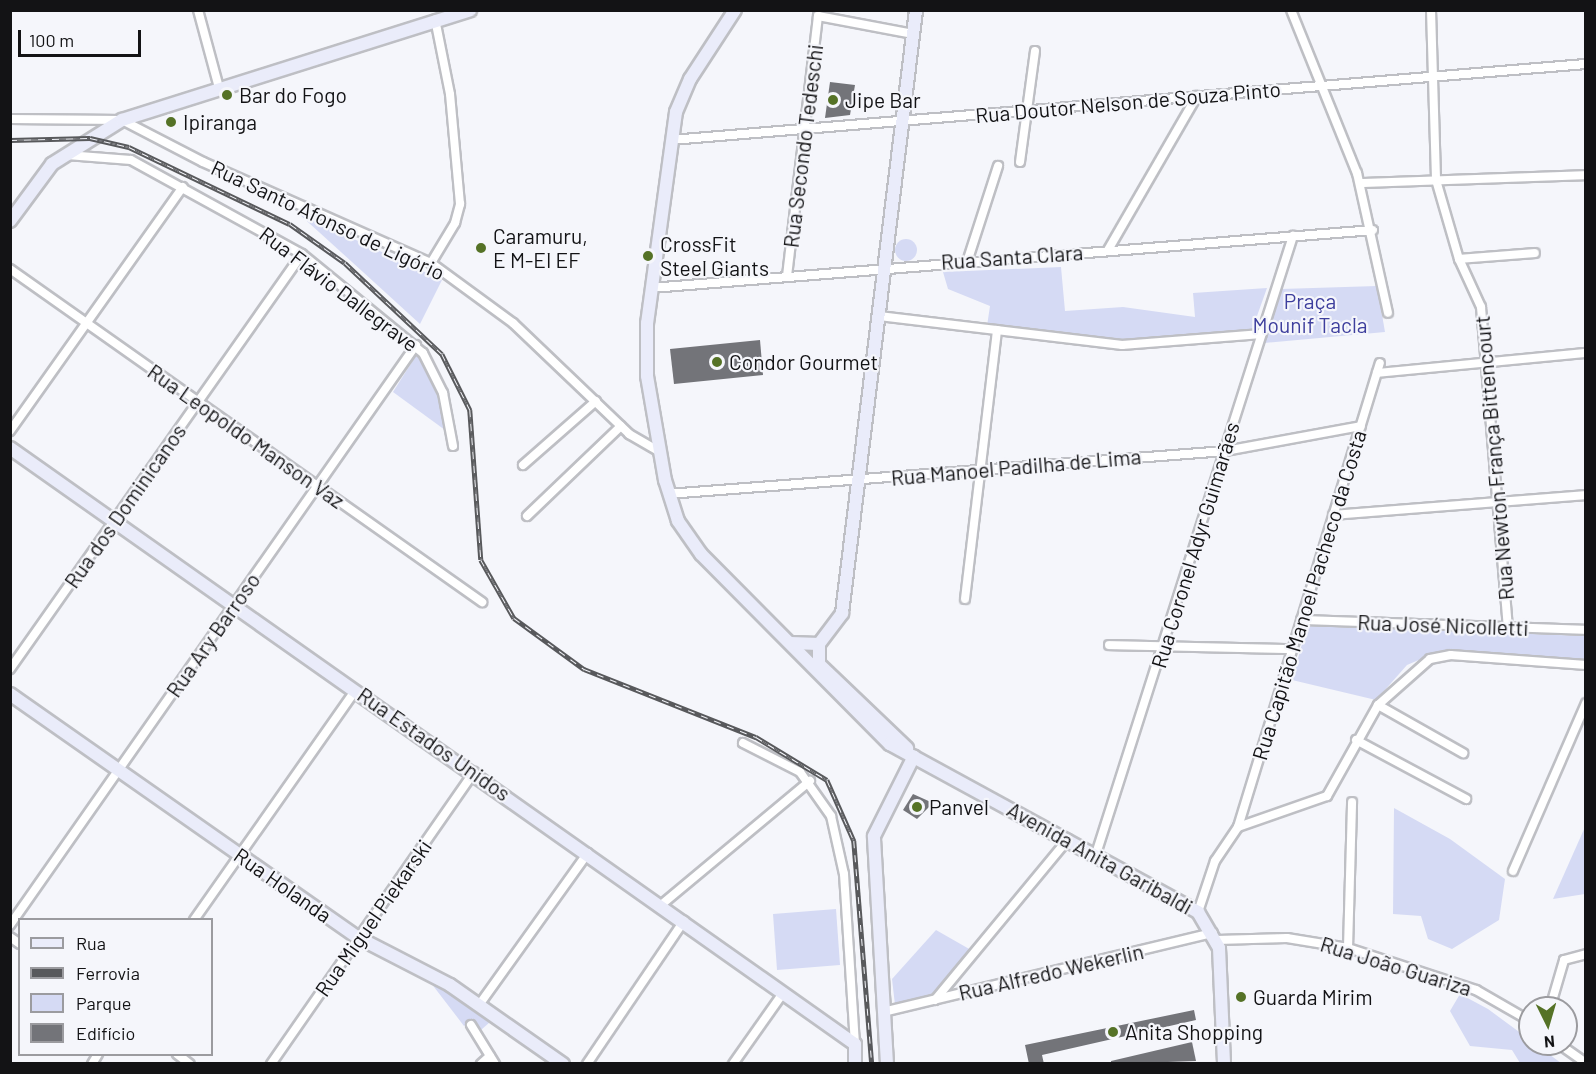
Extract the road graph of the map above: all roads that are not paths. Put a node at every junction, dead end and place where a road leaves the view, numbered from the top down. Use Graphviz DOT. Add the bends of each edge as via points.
graph roads {
  1 [pos="198,10"];
  2 [pos="470,10"];
  3 [pos="735,10"];
  4 [pos="916,10"];
  5 [pos="1291,10"];
  6 [pos="1431,10"];
  7 [pos="435,19"];
  8 [pos="913,34"];
  9 [pos="1035,51"];
  10 [pos="1586,64"];
  11 [pos="1433,76"];
  12 [pos="1321,86"];
  13 [pos="219,88"];
  14 [pos="1197,96"];
  15 [pos="1027,110"];
  16 [pos="10,119"];
  17 [pos="122,120"];
  18 [pos="902,121"];
  19 [pos="805,129"];
  20 [pos="671,140"];
  21 [pos="64,155"];
  22 [pos="1020,162"];
  23 [pos="998,166"];
  24 [pos="1586,175"];
  25 [pos="1436,180"];
  26 [pos="1360,183"];
  27 [pos="183,187"];
  28 [pos="10,221"];
  29 [pos="1373,230"];
  30 [pos="1293,236"];
  31 [pos="1108,250"];
  32 [pos="1536,253"];
  33 [pos="302,254"];
  34 [pos="968,259"];
  35 [pos="1460,259"];
  36 [pos="431,263"];
  37 [pos="885,267"];
  38 [pos="10,269"];
  39 [pos="787,276"];
  40 [pos="651,288"];
  41 [pos="1388,313"];
  42 [pos="879,316"];
  43 [pos="86,323"];
  44 [pos="997,330"];
  45 [pos="1262,334"];
  46 [pos="416,345"];
  47 [pos="1586,353"];
  48 [pos="1380,363"];
  49 [pos="1486,363"];
  50 [pos="1377,373"];
  51 [pos="198,401"];
  52 [pos="596,401"];
  53 [pos="621,426"];
  54 [pos="1361,426"];
  55 [pos="10,431"];
  56 [pos="453,446"];
  57 [pos="10,448"];
  58 [pos="1225,450"];
  59 [pos="660,452"];
  60 [pos="523,465"];
  61 [pos="981,470"];
  62 [pos="859,479"];
  63 [pos="318,486"];
  64 [pos="668,494"];
  65 [pos="1586,495"];
  66 [pos="1497,502"];
  67 [pos="1334,515"];
  68 [pos="527,516"];
  69 [pos="114,521"];
  70 [pos="965,599"];
  71 [pos="482,602"];
  72 [pos="234,605"];
  73 [pos="1302,620"];
  74 [pos="1508,627"];
  75 [pos="1586,630"];
  76 [pos="791,643"];
  77 [pos="819,644"];
  78 [pos="1109,645"];
  79 [pos="1163,647"];
  80 [pos="1292,649"];
  81 [pos="1586,665"];
  82 [pos="10,669"];
  83 [pos="355,691"];
  84 [pos="10,694"];
  85 [pos="1586,703"];
  86 [pos="1378,705"];
  87 [pos="1356,740"];
  88 [pos="743,743"];
  89 [pos="1463,753"];
  90 [pos="914,756"];
  91 [pos="119,770"];
  92 [pos="474,772"];
  93 [pos="810,781"];
  94 [pos="1467,799"];
  95 [pos="1352,802"];
  96 [pos="1238,827"];
  97 [pos="1068,839"];
  98 [pos="588,852"];
  99 [pos="1096,854"];
  100 [pos="240,855"];
  101 [pos="1513,871"];
  102 [pos="661,905"];
  103 [pos="1198,912"];
  104 [pos="195,918"];
  105 [pos="684,921"];
  106 [pos="10,925"];
  107 [pos="1216,937"];
  108 [pos="359,938"];
  109 [pos="1348,948"];
  110 [pos="1586,954"];
  111 [pos="783,993"];
  112 [pos="1554,996"];
  113 [pos="935,1000"];
  114 [pos="479,1005"];
  115 [pos="887,1011"];
  116 [pos="1518,1014"];
  117 [pos="471,1025"];
  118 [pos="855,1044"];
  119 [pos="492,1060"];
  120 [pos="271,1064"];
  121 [pos="482,1064"];
  122 [pos="563,1064"];
  123 [pos="587,1064"];
  124 [pos="733,1064"];
  125 [pos="855,1064"];
  126 [pos="887,1064"];
  127 [pos="1222,1064"];
  1 -- 13 [label="street"];
  2 -- 7 [label="main road"];
  3 -- 20 [label="main road, Avenida Anita Garibaldi" via="685,88"];
  4 -- 8 [label="main road"];
  5 -- 12 [label="street"];
  6 -- 11 [label="street, Rua Newton França Bittencourt"];
  7 -- 13 [label="main road"];
  7 -- 36 [label="street" via="450,94 460,204 456,223"];
  8 -- 18 [label="main road"];
  8 -- 19 [label="street, Rua Secondo Tedeschi" via="818,16"];
  9 -- 15 [label="street"];
  10 -- 11 [label="street, Rua Doutor Nelson de Souza Pinto"];
  11 -- 12 [label="street, Rua Doutor Nelson de Souza Pinto"];
  11 -- 25 [label="street, Rua Newton França Bittencourt"];
  12 -- 14 [label="street, Rua Doutor Nelson de Souza Pinto"];
  12 -- 26 [label="street"];
  13 -- 17 [label="main road"];
  14 -- 15 [label="street, Rua Doutor Nelson de Souza Pinto"];
  14 -- 31 [label="street"];
  15 -- 18 [label="street, Rua Doutor Nelson de Souza Pinto"];
  15 -- 22 [label="street"];
  16 -- 17 [label="street"];
  17 -- 21 [label="main road"];
  17 -- 36 [label="street, Rua Santo Afonso de Ligório" via="203,162"];
  18 -- 19 [label="street, Rua Doutor Nelson de Souza Pinto"];
  18 -- 37 [label="main road"];
  19 -- 20 [label="street, Rua Doutor Nelson de Souza Pinto"];
  19 -- 39 [label="street, Rua Secondo Tedeschi"];
  20 -- 40 [label="main road, Avenida Anita Garibaldi"];
  21 -- 27 [label="street, Rua Flávio Dallegrave" via="131,159"];
  21 -- 28 [label="main road" via="45,172"];
  23 -- 34 [label="street"];
  24 -- 25 [label="street"];
  25 -- 26 [label="street"];
  25 -- 35 [label="street, Rua Newton França Bittencourt"];
  26 -- 29 [label="street"];
  27 -- 33 [label="street, Rua Flávio Dallegrave"];
  27 -- 43 [label="street"];
  29 -- 30 [label="street, Rua Santa Clara"];
  29 -- 41 [label="street"];
  30 -- 31 [label="street, Rua Santa Clara"];
  30 -- 45 [label="street, Rua Coronel Adyr Guimarães"];
  31 -- 34 [label="street, Rua Santa Clara"];
  32 -- 35 [label="street"];
  33 -- 46 [label="street, Rua Flávio Dallegrave"];
  33 -- 51 [label="street, Rua dos Dominicanos"];
  34 -- 37 [label="street, Rua Santa Clara"];
  35 -- 49 [label="street, Rua Newton França Bittencourt" via="1480,300"];
  36 -- 52 [label="street, Rua Santo Afonso de Ligório" via="513,323"];
  37 -- 39 [label="street, Rua Santa Clara"];
  37 -- 42 [label="main road"];
  38 -- 43 [label="street, Rua Leopoldo Manson Vaz"];
  39 -- 40 [label="street, Rua Santa Clara"];
  40 -- 59 [label="main road, Avenida Anita Garibaldi" via="645,354"];
  42 -- 44 [label="street"];
  42 -- 62 [label="main road"];
  43 -- 51 [label="street, Rua Leopoldo Manson Vaz"];
  43 -- 55 [label="street"];
  44 -- 45 [label="street" via="1122,345"];
  44 -- 61 [label="street"];
  45 -- 58 [label="street, Rua Coronel Adyr Guimarães"];
  46 -- 56 [label="street, Rua Flávio Dallegrave" via="443,393"];
  46 -- 63 [label="street, Rua Ary Barroso"];
  47 -- 49 [label="street"];
  48 -- 50 [label="street, Rua Capitão Manoel Pacheco da Costa"];
  49 -- 50 [label="street"];
  49 -- 66 [label="street, Rua Newton França Bittencourt"];
  50 -- 54 [label="street, Rua Capitão Manoel Pacheco da Costa"];
  51 -- 63 [label="street, Rua Leopoldo Manson Vaz"];
  51 -- 69 [label="street, Rua dos Dominicanos"];
  52 -- 53 [label="street, Rua Santo Afonso de Ligório"];
  52 -- 60 [label="street"];
  53 -- 59 [label="street, Rua Santo Afonso de Ligório"];
  53 -- 68 [label="street"];
  54 -- 58 [label="street, Rua Manoel Padilha de Lima"];
  54 -- 67 [label="street, Rua Capitão Manoel Pacheco da Costa"];
  57 -- 69 [label="main road, Rua Estados Unidos"];
  58 -- 61 [label="street, Rua Manoel Padilha de Lima"];
  58 -- 79 [label="street, Rua Coronel Adyr Guimarães"];
  59 -- 64 [label="main road, Avenida Anita Garibaldi"];
  61 -- 62 [label="street, Rua Manoel Padilha de Lima"];
  61 -- 70 [label="street"];
  62 -- 64 [label="street, Rua Manoel Padilha de Lima"];
  62 -- 77 [label="main road" via="842,613"];
  63 -- 71 [label="street, Rua Leopoldo Manson Vaz"];
  63 -- 72 [label="street, Rua Ary Barroso"];
  64 -- 76 [label="main road, Avenida Anita Garibaldi" via="692,543"];
  65 -- 66 [label="street"];
  66 -- 67 [label="street"];
  66 -- 74 [label="street, Rua Newton França Bittencourt"];
  67 -- 73 [label="street, Rua Capitão Manoel Pacheco da Costa"];
  69 -- 72 [label="main road, Rua Estados Unidos"];
  69 -- 82 [label="street, Rua dos Dominicanos"];
  72 -- 83 [label="main road, Rua Estados Unidos"];
  72 -- 91 [label="street, Rua Ary Barroso"];
  73 -- 74 [label="street, Rua José Nicolletti"];
  73 -- 80 [label="street, Rua Capitão Manoel Pacheco da Costa"];
  74 -- 75 [label="street, Rua José Nicolletti"];
  76 -- 77 [label="main road"];
  76 -- 90 [label="main road, Avenida Anita Garibaldi" via="890,744"];
  77 -- 90 [label="main road, Avenida Anita Garibaldi" via="819,664"];
  78 -- 79 [label="street"];
  79 -- 80 [label="street"];
  79 -- 99 [label="street, Rua Coronel Adyr Guimarães"];
  80 -- 96 [label="street, Rua Capitão Manoel Pacheco da Costa"];
  81 -- 86 [label="street" via="1444,655 1415,670"];
  83 -- 92 [label="main road, Rua Estados Unidos"];
  83 -- 100 [label="street"];
  84 -- 91 [label="main road, Rua Holanda"];
  85 -- 101 [label="street"];
  86 -- 87 [label="street"];
  86 -- 89 [label="street"];
  87 -- 94 [label="street"];
  87 -- 96 [label="street" via="1327,796"];
  88 -- 93 [label="street"];
  90 -- 97 [label="main road, Avenida Anita Garibaldi"];
  90 -- 115 [label="main road" via="882,816 873,845"];
  91 -- 100 [label="main road, Rua Holanda"];
  91 -- 106 [label="street, Rua Ary Barroso"];
  92 -- 98 [label="main road, Rua Estados Unidos"];
  92 -- 108 [label="street, Rua Miguel Piekarski"];
  93 -- 102 [label="street"];
  93 -- 118 [label="street" via="825,802 841,854"];
  95 -- 109 [label="street"];
  96 -- 103 [label="street, Rua Capitão Manoel Pacheco da Costa" via="1215,861"];
  97 -- 99 [label="main road, Avenida Anita Garibaldi"];
  97 -- 113 [label="street"];
  98 -- 102 [label="main road, Rua Estados Unidos"];
  98 -- 114 [label="street"];
  99 -- 103 [label="main road, Avenida Anita Garibaldi"];
  100 -- 104 [label="street"];
  100 -- 108 [label="main road, Rua Holanda"];
  102 -- 105 [label="main road, Rua Estados Unidos"];
  103 -- 107 [label="main road, Avenida Anita Garibaldi"];
  105 -- 111 [label="main road, Rua Estados Unidos"];
  105 -- 123 [label="street"];
  107 -- 109 [label="street, Rua João Guariza" via="1287,938"];
  107 -- 113 [label="street, Rua Alfredo Wekerlin"];
  107 -- 127 [label="main road"];
  108 -- 114 [label="main road, Rua Holanda"];
  108 -- 120 [label="street, Rua Miguel Piekarski"];
  109 -- 116 [label="street, Rua João Guariza" via="1476,990"];
  110 -- 112 [label="street" via="1564,960"];
  111 -- 118 [label="main road, Rua Estados Unidos"];
  111 -- 124 [label="street"];
  113 -- 115 [label="street, Rua Alfredo Wekerlin"];
  114 -- 122 [label="main road, Rua Holanda"];
  115 -- 126 [label="main road"];
  117 -- 119 [label="street"];
  118 -- 125 [label="main road"];
  119 -- 121 [label="street"];
}
